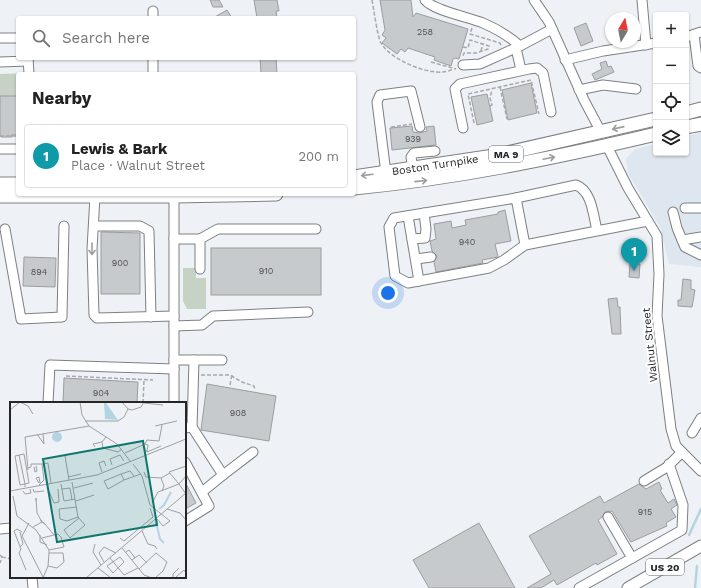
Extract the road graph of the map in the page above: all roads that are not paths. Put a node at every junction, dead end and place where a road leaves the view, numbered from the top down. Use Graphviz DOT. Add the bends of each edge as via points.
graph roads {
  1 [pos="425,0"];
  2 [pos="534,0"];
  3 [pos="642,0"];
  4 [pos="552,29"];
  5 [pos="694,35"];
  6 [pos="0,38"];
  7 [pos="16,38"];
  8 [pos="653,44"];
  9 [pos="646,45"];
  10 [pos="518,47"];
  11 [pos="19,60"];
  12 [pos="28,60"];
  13 [pos="153,60"];
  14 [pos="565,60"];
  15 [pos="0,62"];
  16 [pos="461,63"];
  17 [pos="474,64"];
  18 [pos="701,68"];
  19 [pos="521,70"];
  20 [pos="28,72"];
  21 [pos="153,72"];
  22 [pos="477,80"];
  23 [pos="636,88"];
  24 [pos="579,90"];
  25 [pos="701,109"];
  26 [pos="552,112"];
  27 [pos="689,112"];
  28 [pos="653,120"];
  29 [pos="701,124"];
  30 [pos="420,125"];
  31 [pos="689,127"];
  32 [pos="463,128"];
  33 [pos="601,132"];
  34 [pos="653,135"];
  35 [pos="608,146"];
  36 [pos="0,149"];
  37 [pos="16,149"];
  38 [pos="435,151"];
  39 [pos="413,169"];
  40 [pos="386,173"];
  41 [pos="356,177"];
  42 [pos="0,184"];
  43 [pos="16,184"];
  44 [pos="356,188"];
  45 [pos="0,196"];
  46 [pos="95,196"];
  47 [pos="174,196"];
  48 [pos="516,198"];
  49 [pos="685,208"];
  50 [pos="701,208"];
  51 [pos="673,212"];
  52 [pos="424,213"];
  53 [pos="408,216"];
  54 [pos="648,220"];
  55 [pos="64,226"];
  56 [pos="94,226"];
  57 [pos="5,229"];
  58 [pos="316,229"];
  59 [pos="597,230"];
  60 [pos="701,237"];
  61 [pos="174,239"];
  62 [pos="200,239"];
  63 [pos="412,239"];
  64 [pos="682,240"];
  65 [pos="525,245"];
  66 [pos="701,255"];
  67 [pos="431,257"];
  68 [pos="416,259"];
  69 [pos="200,269"];
  70 [pos="419,281"];
  71 [pos="308,312"];
  72 [pos="174,316"];
  73 [pos="151,317"];
  74 [pos="174,326"];
  75 [pos="194,360"];
  76 [pos="222,360"];
  77 [pos="174,365"];
  78 [pos="48,402"];
  79 [pos="174,402"];
  80 [pos="701,418"];
  81 [pos="188,427"];
  82 [pos="692,433"];
  83 [pos="253,452"];
  84 [pos="681,453"];
  85 [pos="186,464"];
  86 [pos="669,464"];
  87 [pos="701,471"];
  88 [pos="223,475"];
  89 [pos="644,481"];
  90 [pos="202,492"];
  91 [pos="608,517"];
  92 [pos="186,520"];
  93 [pos="10,528"];
  94 [pos="0,529"];
  95 [pos="701,546"];
  96 [pos="632,558"];
  97 [pos="32,578"];
  98 [pos="34,588"];
  99 [pos="579,588"];
  100 [pos="628,588"];
  1 -- 10 [label="street" via="433,6 496,29 508,36"];
  2 -- 4 [label="street"];
  3 -- 9 [label="street"];
  4 -- 10 [label="street"];
  4 -- 14 [label="street"];
  5 -- 18 [label="street" via="698,66"];
  6 -- 7 [label="street"];
  8 -- 9 [label="street"];
  9 -- 14 [label="street"];
  10 -- 17 [label="street" via="480,64"];
  10 -- 19 [label="street"];
  11 -- 15 [label="street"];
  12 -- 20 [label="street"];
  13 -- 21 [label="street"];
  14 -- 24 [label="street"];
  16 -- 17 [label="street"];
  17 -- 22 [label="street"];
  19 -- 22 [label="street"];
  19 -- 26 [label="street" via="537,68 543,73"];
  22 -- 32 [label="street" via="460,84 455,89"];
  23 -- 24 [label="street" via="603,85"];
  24 -- 33 [label="street"];
  25 -- 27 [label="highway"];
  28 -- 33 [label="highway, Boston Turnpike / MA 9, one-way"];
  29 -- 31 [label="highway"];
  30 -- 40 [label="street" via="411,91 380,95 377,102"];
  33 -- 39 [label="highway, Boston Turnpike / MA 9" via="522,151"];
  34 -- 35 [label="highway, Boston Turnpike / MA 9"];
  44 -- 35 [label="highway, Boston Turnpike / MA 9, one-way" via="478,173"];
  35 -- 54 [label="street, Walnut Street" via="628,188"];
  36 -- 37 [label="street"];
  38 -- 39 [label="street" via="414,153 411,157"];
  39 -- 40 [label="highway, Boston Turnpike / MA 9"];
  40 -- 41 [label="highway, Boston Turnpike / MA 9, one-way"];
  42 -- 43 [label="highway"];
  45 -- 46 [label="highway"];
  46 -- 47 [label="highway"];
  46 -- 56 [label="street"];
  47 -- 61 [label="street"];
  48 -- 52 [label="street"];
  48 -- 59 [label="street" via="576,185 587,194"];
  48 -- 65 [label="street"];
  49 -- 50 [label="street"];
  51 -- 64 [label="street"];
  52 -- 53 [label="street"];
  52 -- 63 [label="street" via="425,238"];
  53 -- 63 [label="street"];
  53 -- 70 [label="street" via="394,218 389,226 395,276 408,283"];
  54 -- 59 [label="street"];
  54 -- 84 [label="street, Walnut Street" via="657,236 659,246 657,316 669,420 673,438"];
  55 -- 57 [label="street" via="62,317 20,319"];
  56 -- 73 [label="street" via="140,226 149,231"];
  56 -- 73 [label="street, one-way" via="94,315 97,318"];
  58 -- 62 [label="street" via="218,229"];
  59 -- 65 [label="street"];
  60 -- 64 [label="street"];
  61 -- 62 [label="street"];
  61 -- 72 [label="street"];
  62 -- 69 [label="street"];
  63 -- 68 [label="street"];
  64 -- 66 [label="street" via="685,246"];
  65 -- 70 [label="street" via="489,268"];
  67 -- 68 [label="street"];
  68 -- 70 [label="street"];
  71 -- 74 [label="street" via="213,316 202,325"];
  72 -- 73 [label="street"];
  72 -- 74 [label="street"];
  74 -- 77 [label="street"];
  75 -- 76 [label="street"];
  75 -- 77 [label="street"];
  75 -- 81 [label="street"];
  77 -- 78 [label="street" via="50,365"];
  77 -- 79 [label="street"];
  80 -- 82 [label="street"];
  81 -- 88 [label="street"];
  83 -- 88 [label="street"];
  84 -- 86 [label="street"];
  84 -- 87 [label="street, Walnut Street"];
  85 -- 90 [label="street"];
  86 -- 89 [label="street"];
  86 -- 96 [label="street" via="683,505 682,530"];
  88 -- 90 [label="street"];
  90 -- 92 [label="street" via="210,506"];
  91 -- 96 [label="street"];
  93 -- 94 [label="street"];
  95 -- 100 [label="main road, US 20"];
  96 -- 99 [label="street"];
  97 -- 98 [label="street"];
}
